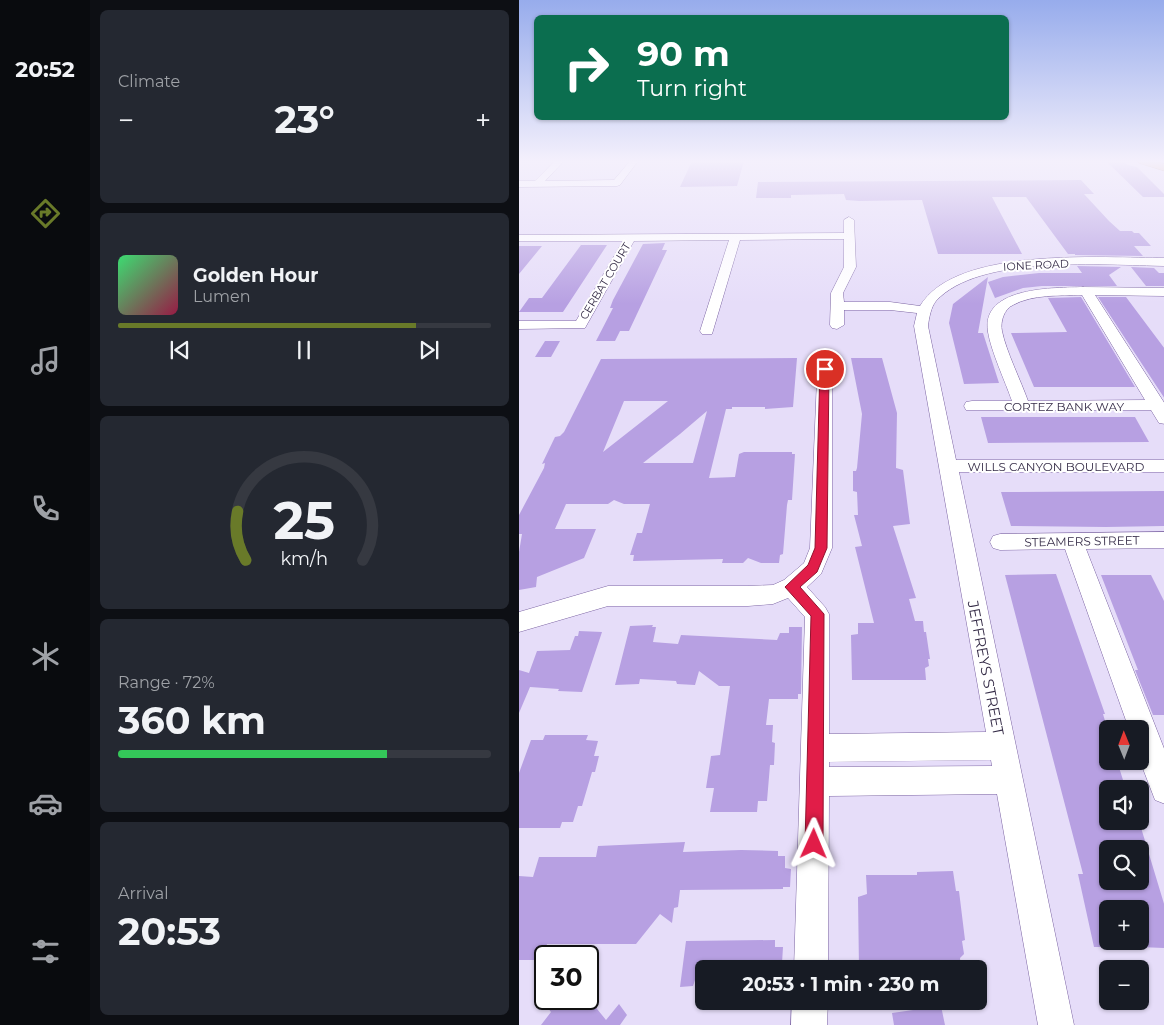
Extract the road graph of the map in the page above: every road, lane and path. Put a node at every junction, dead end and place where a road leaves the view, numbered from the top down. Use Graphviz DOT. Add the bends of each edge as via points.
graph roads {
  1 [pos="849,220"];
  2 [pos="849,236"];
  3 [pos="631,237"];
  4 [pos="735,237"];
  5 [pos="519,238"];
  6 [pos="1164,262"];
  7 [pos="1087,292"];
  8 [pos="1164,292"];
  9 [pos="837,306"];
  10 [pos="924,310"];
  11 [pos="519,325"];
  12 [pos="837,325"];
  13 [pos="707,332"];
  14 [pos="825,354"];
  15 [pos="972,406"];
  16 [pos="1022,406"];
  17 [pos="1160,412"];
  18 [pos="947,466"];
  19 [pos="1164,466"];
  20 [pos="1164,540"];
  21 [pos="1000,542"];
  22 [pos="1072,542"];
  23 [pos="792,587"];
  24 [pos="519,622"];
  25 [pos="1001,746"];
  26 [pos="816,748"];
  27 [pos="1007,780"];
  28 [pos="815,782"];
  29 [pos="1164,790"];
  30 [pos="811,960"];
  31 [pos="810,1010"];
  32 [pos="809,1025"];
  33 [pos="1056,1025"];
  1 -- 2 [label="street"];
  2 -- 4 [label="street"];
  2 -- 9 [label="street" via="850,267 837,293"];
  3 -- 4 [label="street"];
  3 -- 5 [label="street"];
  3 -- 11 [label="street, CERBAT COURT" via="580,325"];
  4 -- 13 [label="street"];
  6 -- 10 [label="street, IONE ROAD" via="1043,263 998,267 953,282 933,297"];
  7 -- 8 [label="street"];
  7 -- 16 [label="street" via="1047,292 1009,302 1001,308 994,322 995,332"];
  7 -- 17 [label="street"];
  9 -- 10 [label="street"];
  9 -- 12 [label="street"];
  10 -- 18 [label="street, JEFFREYS STREET" via="921,326"];
  14 -- 23 [label="street" via="821,548 813,568"];
  15 -- 16 [label="street, CORTEZ BANK WAY"];
  16 -- 17 [label="street, CORTEZ BANK WAY"];
  18 -- 19 [label="street, WILLS CANYON BOULEVARD"];
  18 -- 25 [label="street, JEFFREYS STREET"];
  20 -- 22 [label="street, STEAMERS STREET"];
  21 -- 22 [label="street, STEAMERS STREET"];
  22 -- 29 [label="street"];
  23 -- 24 [label="street" via="773,594 748,596 608,596"];
  23 -- 26 [label="street" via="817,614"];
  25 -- 26 [label="street"];
  25 -- 27 [label="street, JEFFREYS STREET"];
  26 -- 28 [label="street"];
  27 -- 28 [label="street"];
  27 -- 33 [label="street, JEFFREYS STREET"];
  28 -- 30 [label="street"];
  31 -- 32 [label="street"];
}
